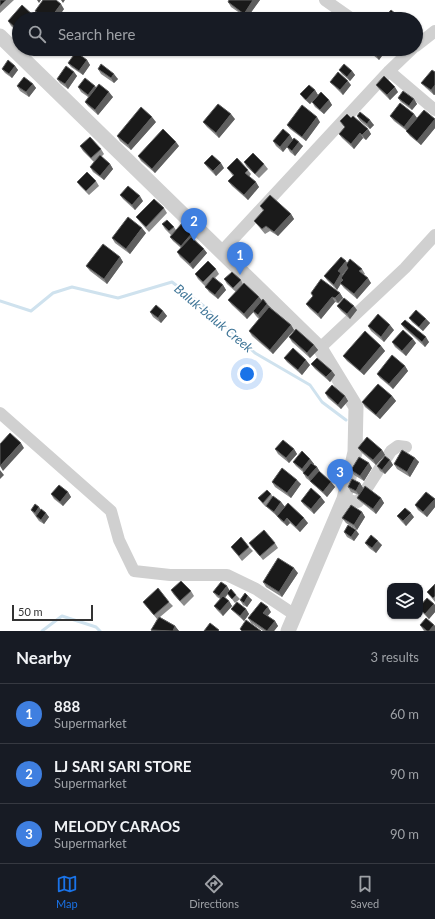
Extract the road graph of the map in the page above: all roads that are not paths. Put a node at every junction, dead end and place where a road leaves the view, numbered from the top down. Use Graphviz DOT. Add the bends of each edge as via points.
graph roads {
  1 [pos="325,0"];
  2 [pos="342,12"];
  3 [pos="435,31"];
  4 [pos="0,36"];
  5 [pos="423,40"];
  6 [pos="12,48"];
  7 [pos="21,56"];
  8 [pos="400,56"];
  9 [pos="389,71"];
  10 [pos="435,110"];
  11 [pos="435,235"];
  12 [pos="222,251"];
  13 [pos="320,348"];
  14 [pos="0,413"];
  15 [pos="406,447"];
  16 [pos="344,499"];
  17 [pos="295,615"];
  18 [pos="288,631"];
  1 -- 2 [label="street"];
  3 -- 5 [label="street"];
  4 -- 6 [label="street"];
  7 -- 12 [label="street"];
  8 -- 9 [label="street"];
  9 -- 10 [label="street"];
  9 -- 12 [label="street"];
  11 -- 13 [label="street" via="406,268"];
  12 -- 13 [label="street"];
  13 -- 16 [label="street" via="356,407 355,452"];
  14 -- 17 [label="street" via="112,511 119,540 134,571 170,575 227,575 256,588"];
  15 -- 16 [label="street" via="398,446 391,451 358,502"];
  16 -- 17 [label="street"];
  17 -- 18 [label="street"];
}
